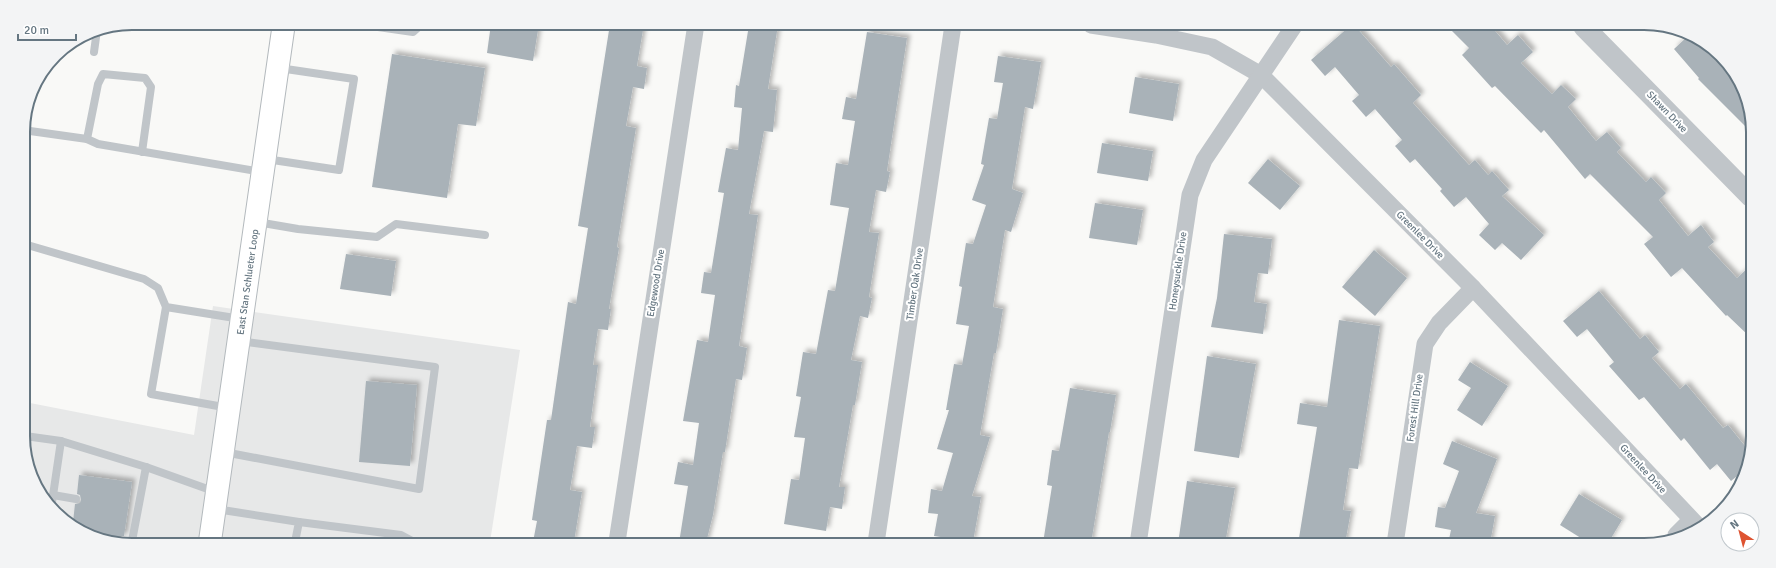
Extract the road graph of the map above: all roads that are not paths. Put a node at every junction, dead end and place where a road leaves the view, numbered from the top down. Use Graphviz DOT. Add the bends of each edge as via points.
graph roads {
  1 [pos="283,30"];
  2 [pos="399,30"];
  3 [pos="415,30"];
  4 [pos="695,30"];
  5 [pos="952,30"];
  6 [pos="1127,30"];
  7 [pos="1291,30"];
  8 [pos="1588,30"];
  9 [pos="96,36"];
  10 [pos="94,52"];
  11 [pos="278,68"];
  12 [pos="1261,75"];
  13 [pos="30,131"];
  14 [pos="87,139"];
  15 [pos="142,152"];
  16 [pos="264,166"];
  17 [pos="1746,193"];
  18 [pos="256,222"];
  19 [pos="485,235"];
  20 [pos="30,246"];
  21 [pos="1473,288"];
  22 [pos="166,307"];
  23 [pos="242,319"];
  24 [pos="239,341"];
  25 [pos="229,408"];
  26 [pos="30,437"];
  27 [pos="61,441"];
  28 [pos="223,452"];
  29 [pos="146,467"];
  30 [pos="53,495"];
  31 [pos="76,498"];
  32 [pos="52,500"];
  33 [pos="216,500"];
  34 [pos="129,506"];
  35 [pos="138,508"];
  36 [pos="299,522"];
  37 [pos="1695,523"];
  38 [pos="133,538"];
  39 [pos="211,538"];
  40 [pos="296,538"];
  41 [pos="407,538"];
  42 [pos="618,538"];
  43 [pos="877,538"];
  44 [pos="1139,538"];
  45 [pos="1396,538"];
  1 -- 11 [label="main road, East Stan Schlueter Loop"];
  2 -- 3 [label="lane"];
  4 -- 42 [label="street, Edgewood Drive"];
  5 -- 43 [label="street, Timber Oak Drive"];
  6 -- 12 [label="street, Greenlee Drive" via="1212,47"];
  7 -- 12 [label="street, Honeysuckle Drive"];
  8 -- 17 [label="street, Shawn Drive"];
  9 -- 10 [label="lane"];
  11 -- 16 [label="main road, East Stan Schlueter Loop"];
  11 -- 16 [label="lane" via="354,79 339,170"];
  12 -- 21 [label="street, Greenlee Drive"];
  12 -- 44 [label="street, Honeysuckle Drive" via="1204,160 1190,195"];
  13 -- 14 [label="lane"];
  14 -- 15 [label="lane" via="98,144"];
  14 -- 15 [label="lane" via="98,84 103,74 145,78 152,86"];
  15 -- 16 [label="lane"];
  16 -- 18 [label="main road, East Stan Schlueter Loop"];
  18 -- 19 [label="lane" via="377,237 396,224"];
  18 -- 23 [label="main road, East Stan Schlueter Loop"];
  20 -- 22 [label="lane" via="144,279 158,288"];
  21 -- 37 [label="street, Greenlee Drive"];
  21 -- 45 [label="street, Forest Hill Drive" via="1439,323 1425,344"];
  22 -- 23 [label="lane"];
  22 -- 25 [label="lane" via="151,394"];
  23 -- 24 [label="main road, East Stan Schlueter Loop"];
  24 -- 25 [label="main road, East Stan Schlueter Loop"];
  24 -- 28 [label="lane" via="435,367 419,489"];
  25 -- 28 [label="main road, East Stan Schlueter Loop"];
  26 -- 27 [label="lane"];
  27 -- 29 [label="lane"];
  27 -- 30 [label="lane"];
  28 -- 33 [label="main road, East Stan Schlueter Loop"];
  29 -- 33 [label="lane"];
  29 -- 35 [label="lane"];
  30 -- 31 [label="lane"];
  30 -- 32 [label="lane"];
  33 -- 36 [label="lane"];
  33 -- 39 [label="main road, East Stan Schlueter Loop"];
  34 -- 35 [label="lane"];
  35 -- 38 [label="lane"];
  36 -- 40 [label="lane"];
  36 -- 41 [label="lane" via="401,535"];
}
